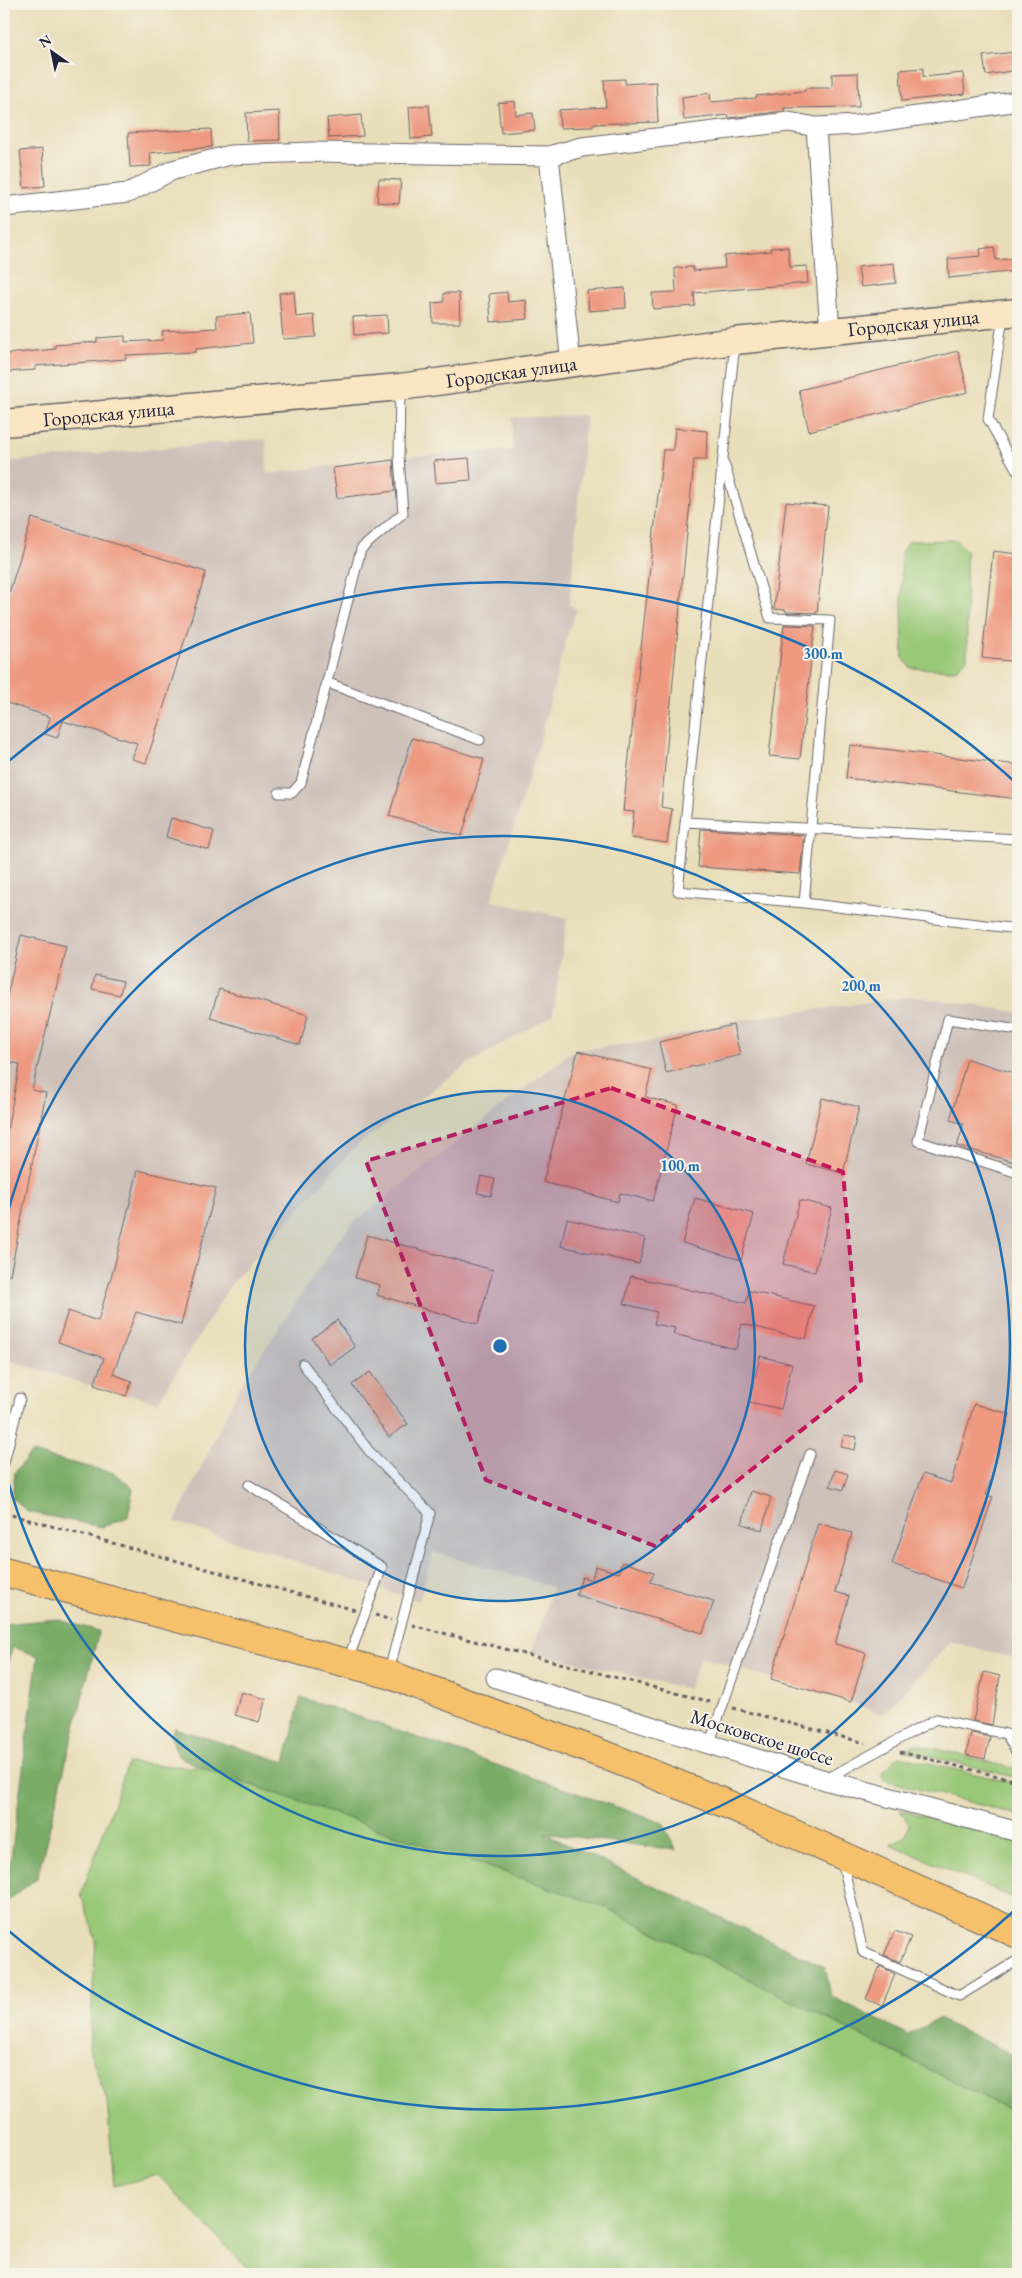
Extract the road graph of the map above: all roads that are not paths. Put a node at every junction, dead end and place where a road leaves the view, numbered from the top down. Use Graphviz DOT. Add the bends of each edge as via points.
graph roads {
  1 [pos="1018,101"];
  2 [pos="816,127"];
  3 [pos="550,156"];
  4 [pos="4,207"];
  5 [pos="1011,312"];
  6 [pos="830,332"];
  7 [pos="736,341"];
  8 [pos="572,364"];
  9 [pos="400,387"];
  10 [pos="4,423"];
  11 [pos="723,462"];
  12 [pos="1018,472"];
  13 [pos="328,683"];
  14 [pos="480,740"];
  15 [pos="279,793"];
  16 [pos="685,822"];
  17 [pos="812,829"];
  18 [pos="1018,839"];
  19 [pos="804,903"];
  20 [pos="1018,904"];
  21 [pos="1017,929"];
  22 [pos="1018,1030"];
  23 [pos="1018,1174"];
  24 [pos="303,1364"];
  25 [pos="20,1398"];
  26 [pos="810,1454"];
  27 [pos="4,1463"];
  28 [pos="249,1485"];
  29 [pos="4,1572"];
  30 [pos="347,1664"];
  31 [pos="388,1674"];
  32 [pos="496,1678"];
  33 [pos="709,1745"];
  34 [pos="1018,1755"];
  35 [pos="825,1780"];
  36 [pos="1018,1832"];
  37 [pos="840,1853"];
  38 [pos="1018,1934"];
  39 [pos="1018,1960"];
  1 -- 2 [label="street" via="857,125"];
  2 -- 3 [label="street" via="789,122 582,147"];
  2 -- 6 [label="street"];
  3 -- 4 [label="street" via="313,152 230,155 173,170 128,193"];
  3 -- 8 [label="street"];
  5 -- 6 [label="street, Городская улица"];
  5 -- 12 [label="lane" via="988,419"];
  6 -- 7 [label="street, Городская улица"];
  7 -- 8 [label="street, Городская улица"];
  7 -- 11 [label="lane"];
  8 -- 9 [label="street, Городская улица"];
  9 -- 10 [label="street, Городская улица"];
  9 -- 13 [label="lane" via="399,457 403,513 361,549"];
  11 -- 16 [label="lane"];
  11 -- 17 [label="lane" via="770,618 830,620"];
  13 -- 14 [label="lane"];
  13 -- 15 [label="lane" via="301,783 292,793"];
  16 -- 17 [label="lane"];
  16 -- 19 [label="lane" via="678,891"];
  17 -- 18 [label="lane"];
  17 -- 19 [label="lane"];
  19 -- 21 [label="lane"];
  20 -- 21 [label="lane"];
  22 -- 23 [label="lane" via="948,1018 918,1141"];
  24 -- 31 [label="lane" via="369,1451 430,1513"];
  25 -- 27 [label="lane"];
  26 -- 33 [label="lane"];
  28 -- 30 [label="lane" via="382,1567"];
  29 -- 30 [label="main road"];
  30 -- 31 [label="main road"];
  31 -- 37 [label="main road" via="619,1761"];
  32 -- 33 [label="street, Московское шоссе"];
  33 -- 35 [label="street, Московское шоссе"];
  34 -- 35 [label="lane" via="1006,1734 936,1720"];
  35 -- 36 [label="street, Московское шоссе"];
  37 -- 38 [label="main road"];
  37 -- 39 [label="lane" via="863,1952 960,1996"];
}
